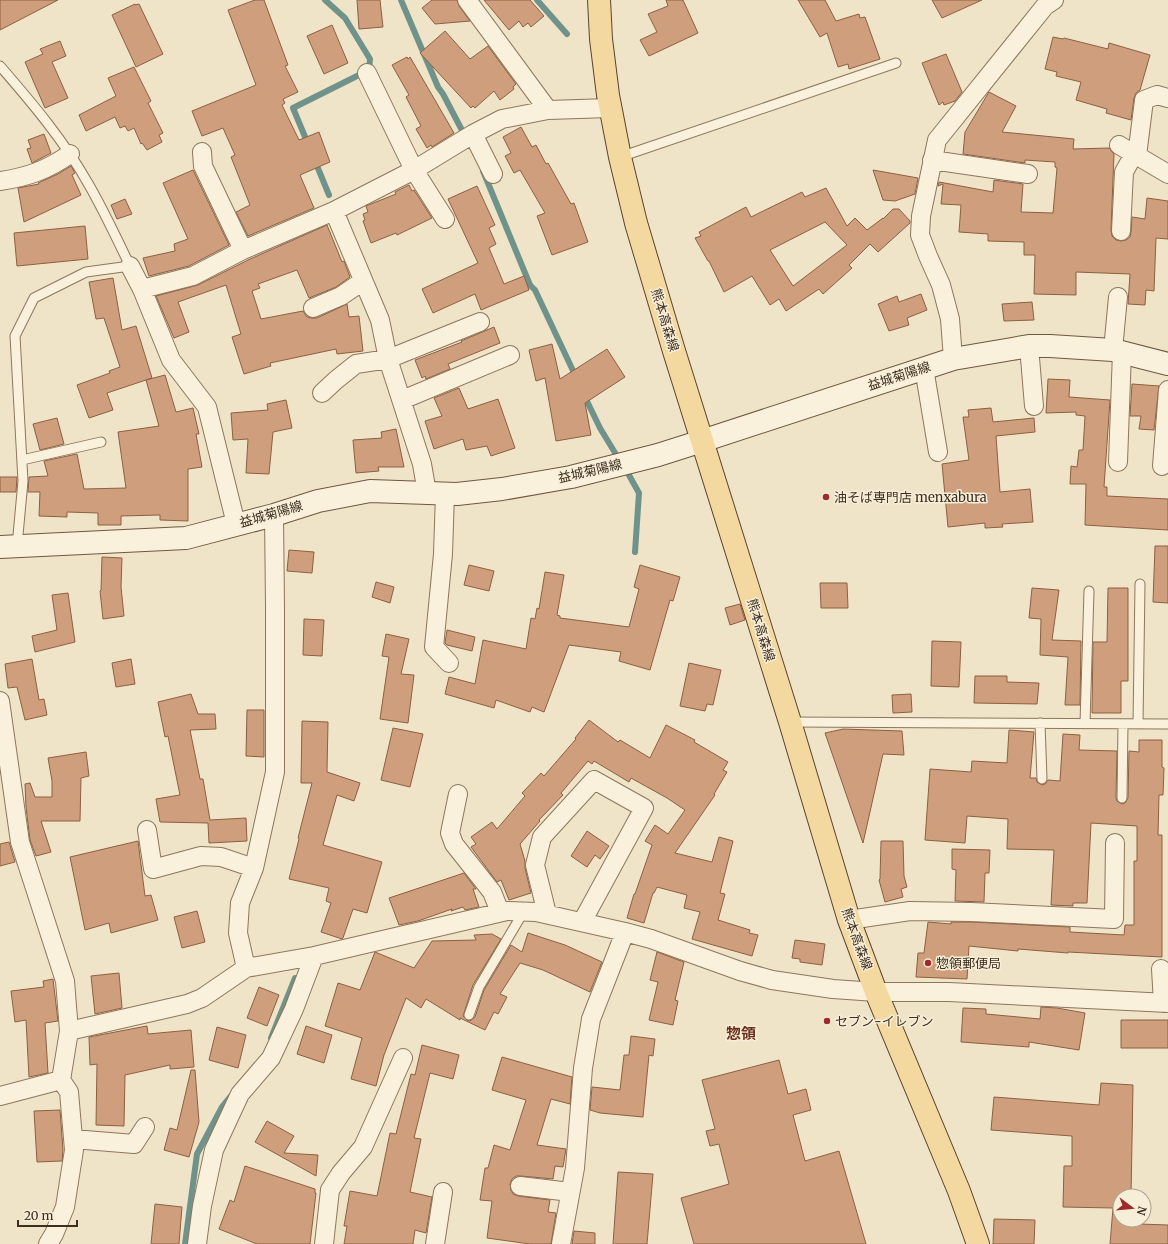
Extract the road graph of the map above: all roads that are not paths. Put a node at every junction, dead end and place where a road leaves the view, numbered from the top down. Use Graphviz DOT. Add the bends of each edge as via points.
graph roads {
  1 [pos="467,0"];
  2 [pos="599,0"];
  3 [pos="1048,2"];
  4 [pos="896,63"];
  5 [pos="0,66"];
  6 [pos="367,74"];
  7 [pos="1168,98"];
  8 [pos="610,108"];
  9 [pos="548,110"];
  10 [pos="473,134"];
  11 [pos="1118,145"];
  12 [pos="202,152"];
  13 [pos="70,154"];
  14 [pos="1136,155"];
  15 [pos="620,157"];
  16 [pos="932,160"];
  17 [pos="414,170"];
  18 [pos="493,174"];
  19 [pos="1028,174"];
  20 [pos="1168,174"];
  21 [pos="0,181"];
  22 [pos="334,211"];
  23 [pos="445,219"];
  24 [pos="1121,231"];
  25 [pos="243,250"];
  26 [pos="130,266"];
  27 [pos="363,281"];
  28 [pos="142,289"];
  29 [pos="1118,297"];
  30 [pos="313,308"];
  31 [pos="480,322"];
  32 [pos="1029,346"];
  33 [pos="1118,351"];
  34 [pos="510,355"];
  35 [pos="388,359"];
  36 [pos="953,359"];
  37 [pos="1168,364"];
  38 [pos="924,368"];
  39 [pos="1168,390"];
  40 [pos="322,392"];
  41 [pos="402,400"];
  42 [pos="1034,406"];
  43 [pos="702,441"];
  44 [pos="101,442"];
  45 [pos="938,452"];
  46 [pos="22,460"];
  47 [pos="1118,462"];
  48 [pos="1162,466"];
  49 [pos="436,493"];
  50 [pos="274,516"];
  51 [pos="236,524"];
  52 [pos="8,546"];
  53 [pos="1140,584"];
  54 [pos="1089,591"];
  55 [pos="449,663"];
  56 [pos="0,701"];
  57 [pos="790,722"];
  58 [pos="1040,723"];
  59 [pos="1085,723"];
  60 [pos="1123,724"];
  61 [pos="1138,724"];
  62 [pos="1168,724"];
  63 [pos="1042,778"];
  64 [pos="458,794"];
  65 [pos="1122,798"];
  66 [pos="147,830"];
  67 [pos="1115,843"];
  68 [pos="254,868"];
  69 [pos="524,911"];
  70 [pos="500,912"];
  71 [pos="548,914"];
  72 [pos="849,920"];
  73 [pos="582,922"];
  74 [pos="625,932"];
  75 [pos="314,956"];
  76 [pos="246,968"];
  77 [pos="1161,969"];
  78 [pos="876,992"];
  79 [pos="1166,1003"];
  80 [pos="469,1015"];
  81 [pos="69,1032"];
  82 [pos="403,1058"];
  83 [pos="61,1080"];
  84 [pos="0,1096"];
  85 [pos="145,1127"];
  86 [pos="73,1139"];
  87 [pos="520,1186"];
  88 [pos="443,1192"];
  89 [pos="570,1192"];
  90 [pos="48,1244"];
  91 [pos="197,1244"];
  92 [pos="324,1244"];
  93 [pos="435,1244"];
  94 [pos="561,1244"];
  95 [pos="978,1244"];
  1 -- 9 [label="street"];
  2 -- 8 [label="main road, 熊本高森線"];
  3 -- 16 [label="street" via="937,140"];
  4 -- 15 [label="lane"];
  5 -- 13 [label="lane" via="42,115"];
  6 -- 17 [label="street"];
  7 -- 14 [label="street" via="1157,96 1144,100"];
  8 -- 9 [label="street"];
  8 -- 15 [label="main road, 熊本高森線"];
  9 -- 10 [label="street" via="502,119"];
  10 -- 17 [label="street"];
  10 -- 18 [label="street"];
  11 -- 14 [label="street"];
  12 -- 25 [label="street" via="203,166"];
  13 -- 21 [label="street" via="43,170 20,178"];
  13 -- 26 [label="lane" via="89,185"];
  14 -- 20 [label="street"];
  14 -- 24 [label="street" via="1124,172"];
  15 -- 43 [label="main road, 熊本高森線" via="636,223"];
  16 -- 19 [label="street"];
  16 -- 36 [label="street" via="921,216 920,235 941,285 950,319"];
  17 -- 22 [label="street"];
  17 -- 23 [label="street"];
  22 -- 25 [label="street"];
  22 -- 27 [label="street"];
  25 -- 28 [label="street" via="193,276"];
  26 -- 28 [label="street"];
  26 -- 46 [label="lane" via="86,272 34,298 15,336"];
  27 -- 30 [label="street" via="341,296"];
  27 -- 35 [label="street" via="380,320"];
  28 -- 51 [label="street" via="171,360 207,407"];
  29 -- 33 [label="street"];
  31 -- 35 [label="street"];
  32 -- 33 [label="main road, 益城菊陽線"];
  32 -- 36 [label="main road, 益城菊陽線"];
  32 -- 42 [label="street"];
  33 -- 37 [label="main road, 益城菊陽線"];
  33 -- 47 [label="street"];
  34 -- 41 [label="street"];
  35 -- 40 [label="street" via="356,364"];
  35 -- 41 [label="street"];
  36 -- 38 [label="main road, 益城菊陽線"];
  38 -- 43 [label="main road, 益城菊陽線"];
  38 -- 45 [label="street"];
  39 -- 48 [label="street"];
  41 -- 49 [label="street" via="422,464"];
  43 -- 49 [label="main road, 益城菊陽線" via="571,477 502,489 457,494"];
  43 -- 57 [label="main road, 熊本高森線"];
  44 -- 46 [label="lane"];
  46 -- 52 [label="lane" via="23,481"];
  49 -- 50 [label="main road, 益城菊陽線" via="370,491 318,501"];
  49 -- 55 [label="street" via="442,562 434,647"];
  50 -- 51 [label="main road, 益城菊陽線"];
  50 -- 68 [label="street" via="275,772"];
  51 -- 52 [label="main road, 益城菊陽線" via="186,538"];
  53 -- 61 [label="lane"];
  54 -- 59 [label="lane"];
  56 -- 81 [label="street" via="20,842 65,981"];
  57 -- 58 [label="lane"];
  57 -- 72 [label="main road, 熊本高森線"];
  58 -- 59 [label="lane"];
  58 -- 63 [label="lane"];
  59 -- 60 [label="lane"];
  60 -- 61 [label="lane"];
  60 -- 65 [label="lane"];
  61 -- 62 [label="lane"];
  64 -- 70 [label="street" via="450,833 454,844 492,892"];
  66 -- 68 [label="street" via="153,869 201,856 221,857"];
  67 -- 72 [label="street" via="1114,919 910,911"];
  68 -- 76 [label="street" via="240,903 238,933"];
  69 -- 70 [label="street"];
  69 -- 71 [label="street"];
  69 -- 80 [label="lane" via="479,987"];
  70 -- 75 [label="street"];
  71 -- 73 [label="street"];
  71 -- 73 [label="street" via="535,865 542,837 594,780 644,808"];
  72 -- 78 [label="main road, 熊本高森線"];
  73 -- 74 [label="street"];
  74 -- 78 [label="street" via="772,980"];
  74 -- 89 [label="street" via="591,1019 583,1068 575,1168"];
  75 -- 76 [label="street"];
  75 -- 91 [label="street" via="294,1009 271,1058 240,1094 214,1150"];
  76 -- 81 [label="street" via="192,1002"];
  77 -- 79 [label="street"];
  78 -- 79 [label="street" via="949,992"];
  78 -- 95 [label="main road, 熊本高森線" via="959,1191"];
  81 -- 83 [label="street"];
  82 -- 92 [label="street" via="363,1147 330,1190"];
  83 -- 84 [label="street"];
  83 -- 86 [label="street" via="70,1092"];
  85 -- 86 [label="street" via="134,1144"];
  86 -- 90 [label="street" via="74,1150 65,1207"];
  87 -- 89 [label="street"];
  88 -- 93 [label="street"];
  89 -- 94 [label="street"];
}
